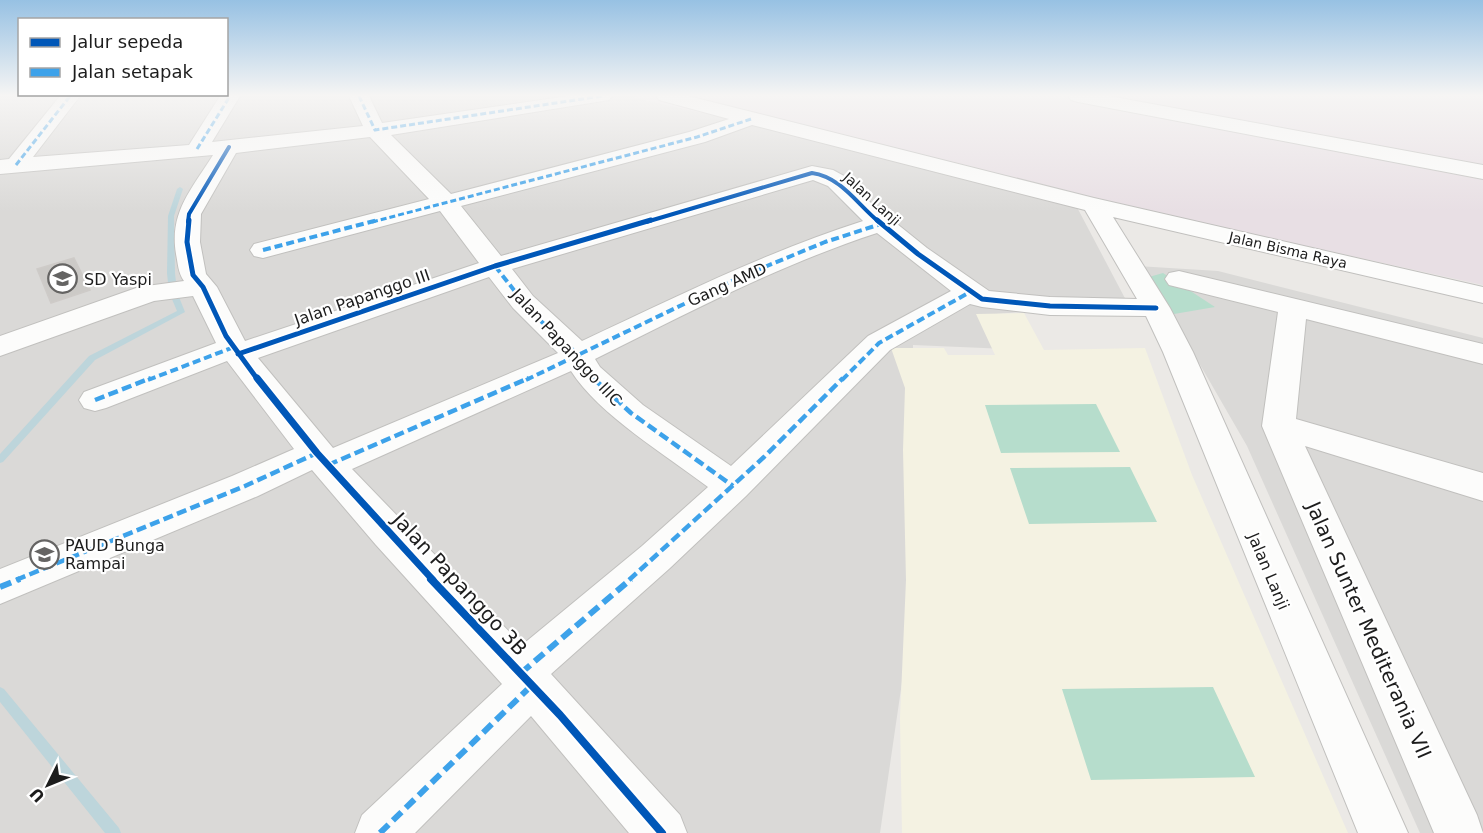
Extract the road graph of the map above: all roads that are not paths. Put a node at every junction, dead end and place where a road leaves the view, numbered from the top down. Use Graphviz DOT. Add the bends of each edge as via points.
graph roads {
  1 [pos="36,135"];
  2 [pos="206,135"];
  3 [pos="333,135"];
  4 [pos="380,135"];
  5 [pos="703,135"];
  6 [pos="814,135"];
  7 [pos="1285,135"];
  8 [pos="230,147"];
  9 [pos="197,149"];
  10 [pos="8,166"];
  11 [pos="1483,172"];
  12 [pos="446,203"];
  13 [pos="1094,205"];
  14 [pos="881,224"];
  15 [pos="263,250"];
  16 [pos="495,266"];
  17 [pos="200,287"];
  18 [pos="970,292"];
  19 [pos="1167,294"];
  20 [pos="1483,296"];
  21 [pos="1293,308"];
  22 [pos="0,346"];
  23 [pos="236,351"];
  24 [pos="577,354"];
  25 [pos="1483,354"];
  26 [pos="95,400"];
  27 [pos="1279,426"];
  28 [pos="323,459"];
  29 [pos="733,486"];
  30 [pos="1483,488"];
  31 [pos="0,587"];
  32 [pos="526,679"];
  33 [pos="380,833"];
  34 [pos="662,833"];
  35 [pos="1383,833"];
  36 [pos="1459,833"];
  1 -- 10 [label="street"];
  2 -- 9 [label="street"];
  3 -- 8 [label="street"];
  4 -- 12 [label="street"];
  5 -- 12 [label="street"];
  6 -- 13 [label="street, Jalan Lanji"];
  7 -- 11 [label="street"];
  8 -- 9 [label="street"];
  8 -- 17 [label="street, Jalan Papanggo 3B" via="189,214 187,242 193,275"];
  9 -- 10 [label="street"];
  12 -- 15 [label="street"];
  12 -- 16 [label="street"];
  13 -- 19 [label="street, Jalan Lanji"];
  13 -- 20 [label="street, Jalan Bisma Raya"];
  14 -- 16 [label="street, Jalan Lanji" via="831,178 807,173"];
  14 -- 18 [label="street, Jalan Lanji"];
  14 -- 24 [label="street, Gang AMD" via="738,278"];
  16 -- 23 [label="street, Jalan Papanggo III"];
  16 -- 24 [label="street, Jalan Papanggo IIIC" via="532,313"];
  17 -- 22 [label="street" via="149,293"];
  17 -- 23 [label="street, Jalan Papanggo 3B"];
  18 -- 19 [label="street, Jalan Lanji" via="1000,302"];
  18 -- 29 [label="street" via="879,343"];
  19 -- 21 [label="street"];
  19 -- 35 [label="street, Jalan Lanji" via="1178,352"];
  21 -- 25 [label="street"];
  21 -- 27 [label="street"];
  23 -- 26 [label="street, Jalan Papanggo III"];
  23 -- 28 [label="street, Jalan Papanggo 3B"];
  24 -- 28 [label="street, Gang AMD" via="535,376"];
  24 -- 29 [label="street, Jalan Papanggo IIIC" via="590,374 624,407"];
  27 -- 30 [label="street"];
  27 -- 36 [label="street, Jalan Sunter Mediterania VII"];
  28 -- 31 [label="street, Gang AMD" via="245,486"];
  28 -- 32 [label="street, Jalan Papanggo 3B"];
  29 -- 32 [label="street"];
  32 -- 33 [label="street"];
  32 -- 34 [label="street, Jalan Papanggo 3B"];
}
